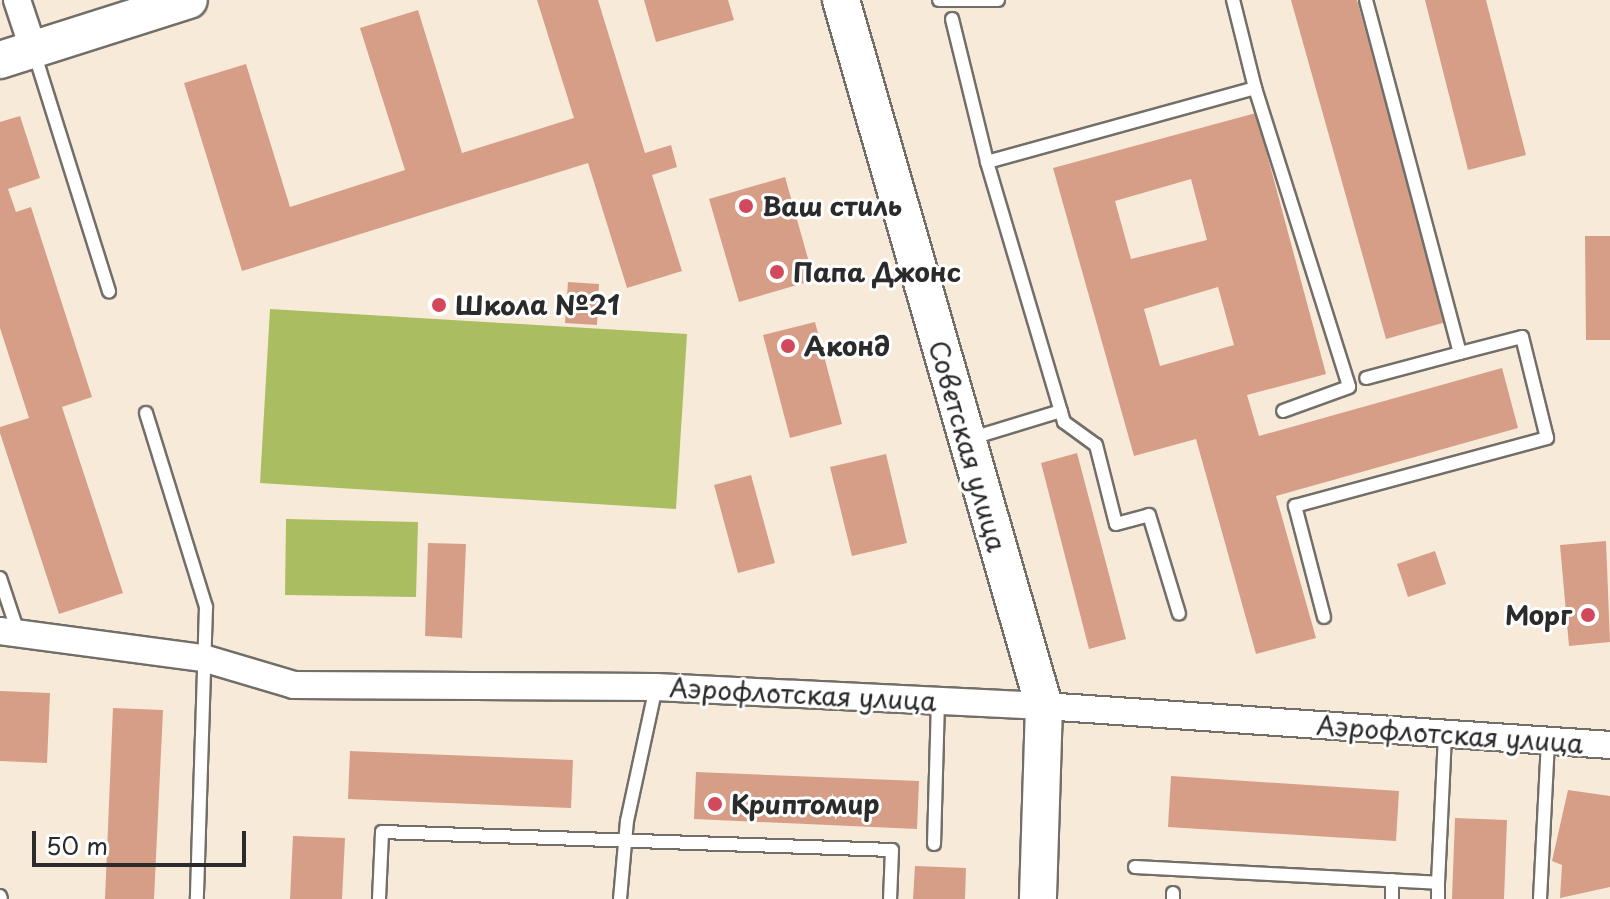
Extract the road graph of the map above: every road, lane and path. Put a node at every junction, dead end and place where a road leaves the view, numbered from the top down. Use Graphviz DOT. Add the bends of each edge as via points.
graph roads {
  1 [pos="17,0"];
  2 [pos="189,0"];
  3 [pos="841,0"];
  4 [pos="939,0"];
  5 [pos="998,0"];
  6 [pos="1233,0"];
  7 [pos="1366,0"];
  8 [pos="952,19"];
  9 [pos="16,54"];
  10 [pos="1255,88"];
  11 [pos="987,162"];
  12 [pos="109,292"];
  13 [pos="1460,353"];
  14 [pos="1366,378"];
  15 [pos="1061,411"];
  16 [pos="1283,411"];
  17 [pos="146,413"];
  18 [pos="966,440"];
  19 [pos="0,578"];
  20 [pos="1179,614"];
  21 [pos="1324,617"];
  22 [pos="9,632"];
  23 [pos="203,658"];
  24 [pos="656,687"];
  25 [pos="938,701"];
  26 [pos="1044,706"];
  27 [pos="1445,734"];
  28 [pos="1548,741"];
  29 [pos="1610,745"];
  30 [pos="625,839"];
  31 [pos="934,844"];
  32 [pos="1135,867"];
  33 [pos="1392,880"];
  34 [pos="1438,883"];
  35 [pos="197,899"];
  36 [pos="379,899"];
  37 [pos="620,899"];
  38 [pos="890,899"];
  39 [pos="1038,899"];
  40 [pos="1392,899"];
  41 [pos="1438,899"];
  42 [pos="1540,899"];
  1 -- 9 [label="street"];
  2 -- 9 [label="main road"];
  3 -- 18 [label="main road, Советская улица"];
  4 -- 5 [label="lane"];
  6 -- 10 [label="lane"];
  7 -- 13 [label="lane"];
  8 -- 11 [label="lane"];
  9 -- 12 [label="lane"];
  10 -- 11 [label="lane"];
  10 -- 16 [label="lane" via="1349,387"];
  11 -- 15 [label="lane"];
  13 -- 14 [label="lane"];
  13 -- 21 [label="lane" via="1522,337 1547,438 1295,506"];
  15 -- 18 [label="lane"];
  15 -- 20 [label="lane" via="1064,422 1096,445 1116,524 1149,515"];
  17 -- 23 [label="lane" via="206,607"];
  18 -- 26 [label="main road, Советская улица"];
  19 -- 22 [label="lane"];
  22 -- 23 [label="street, Аэрофлотская улица"];
  23 -- 24 [label="street, Аэрофлотская улица" via="294,685"];
  23 -- 35 [label="lane"];
  24 -- 25 [label="street, Аэрофлотская улица"];
  24 -- 30 [label="lane"];
  25 -- 26 [label="street, Аэрофлотская улица"];
  25 -- 31 [label="lane"];
  26 -- 27 [label="street, Аэрофлотская улица"];
  26 -- 39 [label="main road, Советская улица"];
  27 -- 28 [label="street, Аэрофлотская улица"];
  27 -- 34 [label="lane"];
  28 -- 29 [label="street, Аэрофлотская улица"];
  28 -- 42 [label="lane"];
  30 -- 36 [label="lane" via="382,832"];
  30 -- 37 [label="lane"];
  30 -- 38 [label="lane" via="892,850"];
  32 -- 33 [label="lane"];
  33 -- 34 [label="lane"];
  33 -- 40 [label="lane"];
  34 -- 41 [label="lane"];
}
